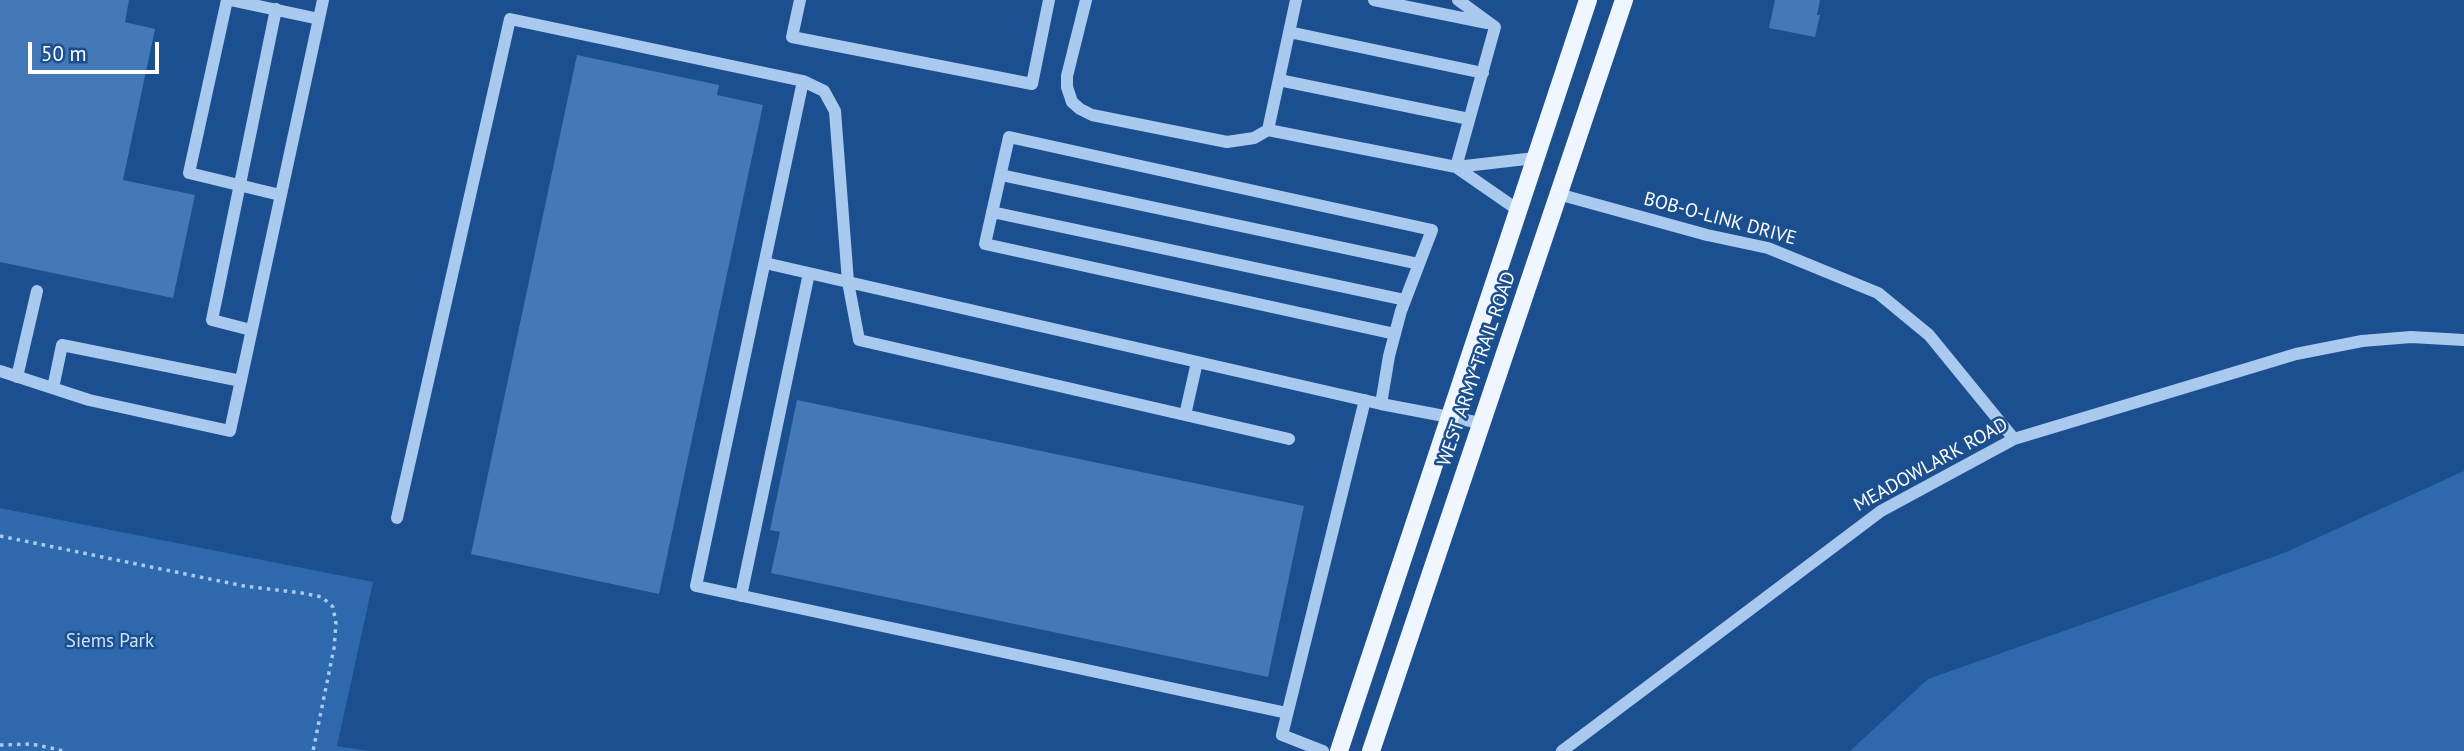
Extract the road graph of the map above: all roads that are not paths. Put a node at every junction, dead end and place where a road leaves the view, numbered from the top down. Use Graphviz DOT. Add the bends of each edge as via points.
graph roads {
  1 [pos="228,0"];
  2 [pos="323,0"];
  3 [pos="800,0"];
  4 [pos="1049,0"];
  5 [pos="1086,0"];
  6 [pos="1296,0"];
  7 [pos="1374,0"];
  8 [pos="1458,0"];
  9 [pos="1588,0"];
  10 [pos="1624,0"];
  11 [pos="276,9"];
  12 [pos="319,19"];
  13 [pos="1491,24"];
  14 [pos="1289,32"];
  15 [pos="1483,73"];
  16 [pos="1279,80"];
  17 [pos="803,81"];
  18 [pos="1469,119"];
  19 [pos="1268,130"];
  20 [pos="1535,158"];
  21 [pos="1456,167"];
  22 [pos="1001,175"];
  23 [pos="239,185"];
  24 [pos="1558,194"];
  25 [pos="281,195"];
  26 [pos="1518,210"];
  27 [pos="992,212"];
  28 [pos="765,263"];
  29 [pos="1419,264"];
  30 [pos="809,273"];
  31 [pos="848,282"];
  32 [pos="37,291"];
  33 [pos="1405,300"];
  34 [pos="251,330"];
  35 [pos="1395,334"];
  36 [pos="2464,340"];
  37 [pos="1197,362"];
  38 [pos="0,371"];
  39 [pos="17,377"];
  40 [pos="240,381"];
  41 [pos="53,388"];
  42 [pos="1365,400"];
  43 [pos="1381,404"];
  44 [pos="1185,415"];
  45 [pos="1449,417"];
  46 [pos="1481,423"];
  47 [pos="1289,439"];
  48 [pos="2014,439"];
  49 [pos="397,517"];
  50 [pos="741,596"];
  51 [pos="1287,713"];
  52 [pos="1323,751"];
  53 [pos="1339,751"];
  54 [pos="1371,751"];
  55 [pos="1562,751"];
  1 -- 11 [label="street"];
  1 -- 23 [label="street" via="189,173"];
  2 -- 12 [label="street"];
  3 -- 4 [label="street" via="792,37 1032,84"];
  5 -- 19 [label="street" via="1067,76 1072,102 1080,109 1227,142 1254,138"];
  6 -- 14 [label="street"];
  7 -- 13 [label="street"];
  8 -- 13 [label="street"];
  9 -- 20 [label="main road, WEST ARMY TRAIL ROAD"];
  10 -- 24 [label="main road, WEST ARMY TRAIL ROAD"];
  11 -- 12 [label="street"];
  11 -- 23 [label="street"];
  12 -- 25 [label="street"];
  13 -- 15 [label="street" via="1495,27"];
  14 -- 15 [label="street"];
  14 -- 16 [label="street"];
  15 -- 18 [label="street"];
  16 -- 18 [label="street"];
  16 -- 19 [label="street"];
  17 -- 28 [label="street"];
  17 -- 31 [label="street" via="824,91 835,111"];
  17 -- 49 [label="street" via="510,19"];
  18 -- 21 [label="street"];
  19 -- 21 [label="street"];
  20 -- 21 [label="street"];
  20 -- 26 [label="main road, WEST ARMY TRAIL ROAD"];
  21 -- 26 [label="street"];
  22 -- 27 [label="street"];
  22 -- 29 [label="street"];
  22 -- 29 [label="street" via="1009,136 1432,230"];
  23 -- 25 [label="street"];
  23 -- 34 [label="street" via="212,320"];
  24 -- 46 [label="main road, WEST ARMY TRAIL ROAD"];
  24 -- 48 [label="street, BOB-O-LINK DRIVE" via="1768,248 1864,286 1929,335"];
  25 -- 34 [label="street"];
  26 -- 45 [label="main road, WEST ARMY TRAIL ROAD"];
  27 -- 33 [label="street"];
  27 -- 35 [label="street" via="985,244"];
  28 -- 30 [label="street"];
  28 -- 50 [label="street" via="695,586"];
  29 -- 33 [label="street"];
  30 -- 31 [label="street"];
  30 -- 50 [label="street"];
  31 -- 37 [label="street"];
  31 -- 44 [label="street" via="859,340"];
  32 -- 39 [label="street"];
  33 -- 35 [label="street"];
  34 -- 40 [label="street"];
  35 -- 43 [label="street"];
  36 -- 48 [label="street, MEADOWLARK ROAD" via="2411,337 2362,341 2296,354"];
  37 -- 42 [label="street"];
  37 -- 44 [label="street"];
  38 -- 39 [label="street"];
  39 -- 41 [label="street"];
  40 -- 41 [label="street" via="61,345"];
  40 -- 41 [label="street" via="229,431"];
  42 -- 43 [label="street"];
  42 -- 51 [label="street"];
  43 -- 45 [label="street"];
  44 -- 47 [label="street"];
  45 -- 46 [label="street"];
  45 -- 53 [label="main road, WEST ARMY TRAIL ROAD"];
  46 -- 54 [label="main road, WEST ARMY TRAIL ROAD"];
  48 -- 55 [label="street, MEADOWLARK ROAD" via="1881,512"];
  50 -- 51 [label="street"];
  51 -- 52 [label="street" via="1282,735"];
}
